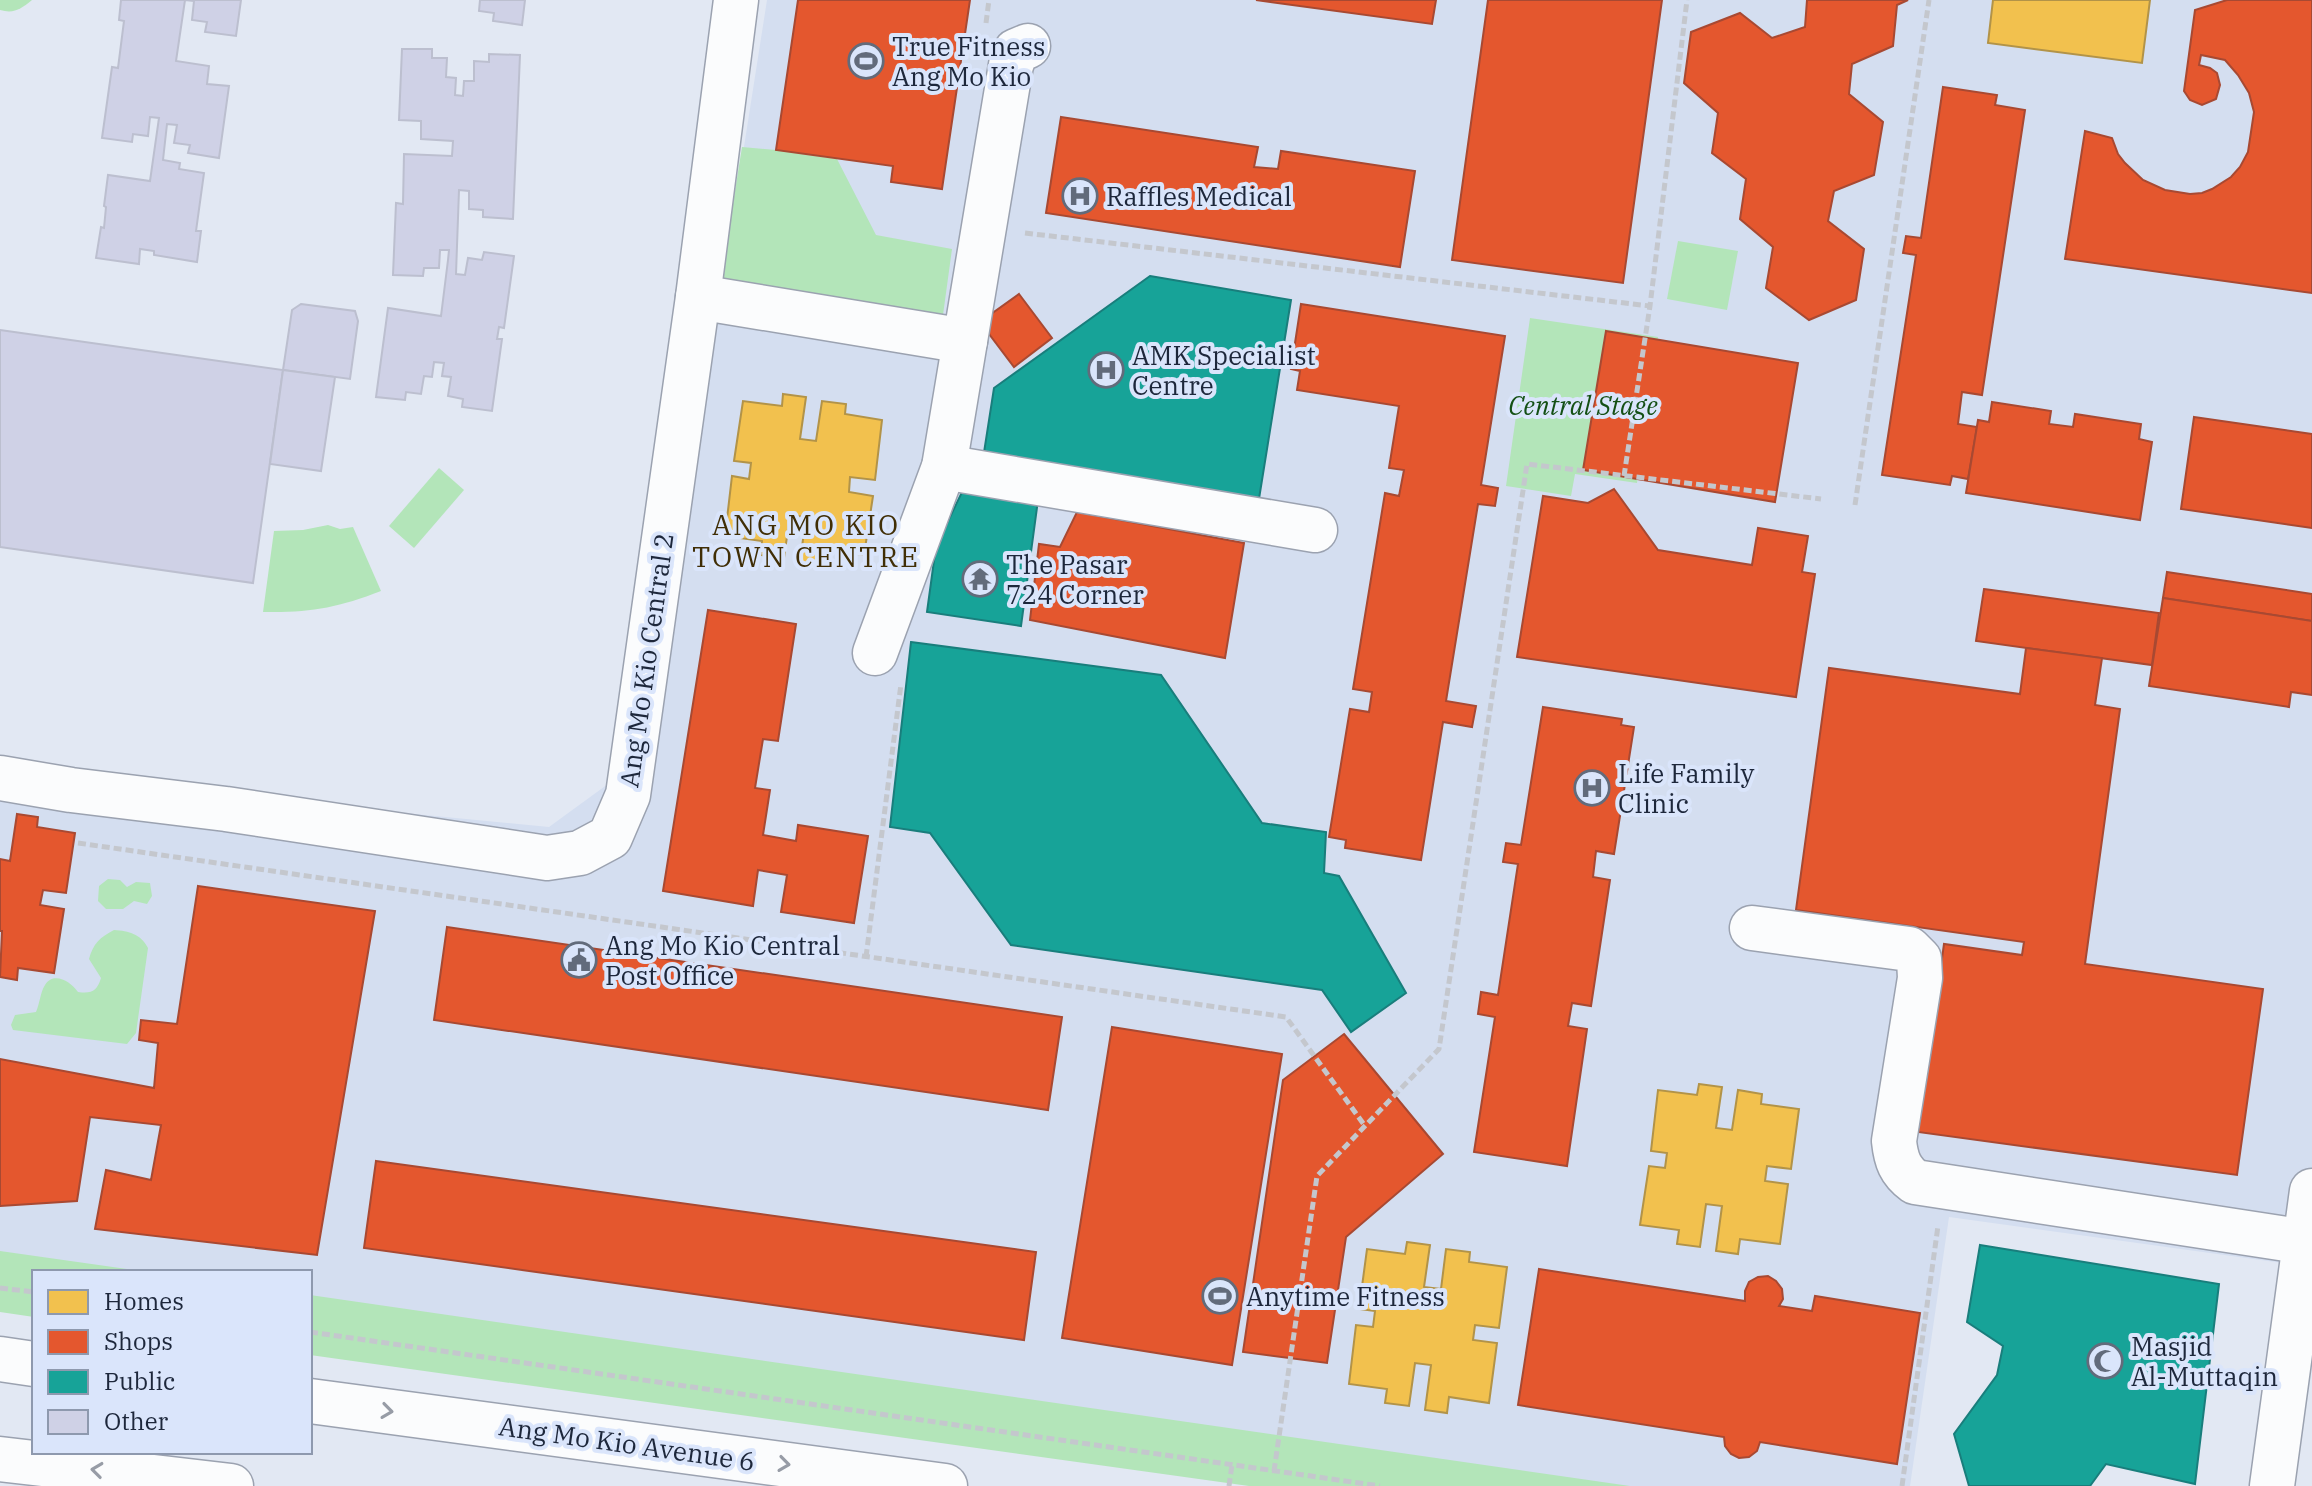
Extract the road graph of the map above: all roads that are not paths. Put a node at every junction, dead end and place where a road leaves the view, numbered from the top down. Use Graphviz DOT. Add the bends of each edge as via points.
graph roads {
  1 [pos="736,0"];
  2 [pos="756,0"];
  3 [pos="1028,46"];
  4 [pos="724,103"];
  5 [pos="698,297"];
  6 [pos="965,341"];
  7 [pos="944,467"];
  8 [pos="1315,530"];
  9 [pos="875,653"];
  10 [pos="0,778"];
  11 [pos="1752,928"];
  12 [pos="2312,1191"];
  13 [pos="2308,1242"];
  14 [pos="0,1359"];
  15 [pos="32,1364"];
  16 [pos="312,1401"];
  17 [pos="0,1459"];
  18 [pos="231,1486"];
  19 [pos="945,1486"];
  20 [pos="2272,1486"];
  1 -- 4 [label="street, Ang Mo Kio Central 2"];
  2 -- 4 [label="street, Ang Mo Kio Central 2" via="738,81"];
  3 -- 6 [label="street" via="1016,51 1011,65"];
  4 -- 5 [label="street, Ang Mo Kio Central 2"];
  5 -- 6 [label="street"];
  5 -- 10 [label="street, Ang Mo Kio Central 2" via="628,795 610,837 580,853 547,858"];
  6 -- 7 [label="street"];
  7 -- 8 [label="street"];
  7 -- 9 [label="street"];
  11 -- 13 [label="street" via="1921,959 1894,1141 1899,1166 1915,1182"];
  12 -- 13 [label="street"];
  13 -- 20 [label="street"];
  14 -- 15 [label="street"];
  16 -- 19 [label="street, Ang Mo Kio Avenue 6, one-way"];
  18 -- 17 [label="street, one-way"];
}
